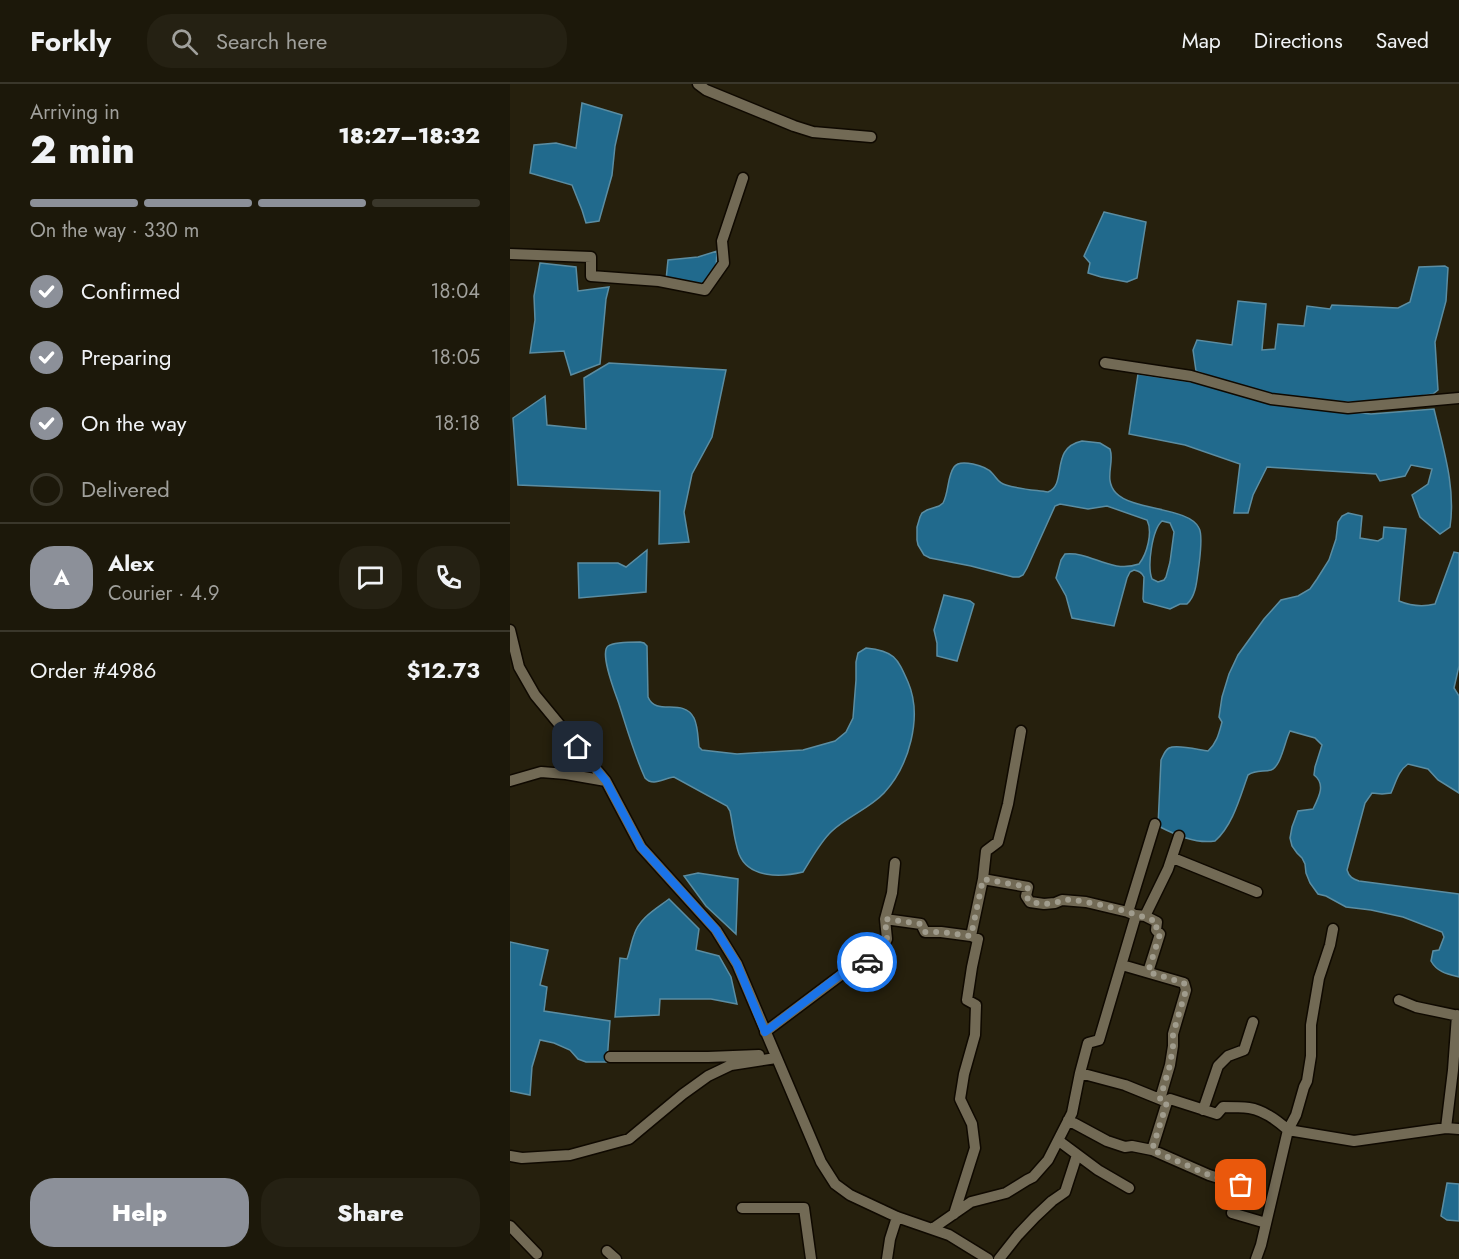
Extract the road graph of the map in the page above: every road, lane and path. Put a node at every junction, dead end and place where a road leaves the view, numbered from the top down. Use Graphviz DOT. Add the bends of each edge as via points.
graph roads {
  1 [pos="698,84"];
  2 [pos="872,136"];
  3 [pos="743,178"];
  4 [pos="510,254"];
  5 [pos="1105,363"];
  6 [pos="1459,398"];
  7 [pos="510,630"];
  8 [pos="515,668"];
  9 [pos="1021,731"];
  10 [pos="510,781"];
  11 [pos="606,781"];
  12 [pos="1155,824"];
  13 [pos="1179,836"];
  14 [pos="1173,858"];
  15 [pos="895,863"];
  16 [pos="983,879"];
  17 [pos="1257,892"];
  18 [pos="1136,915"];
  19 [pos="885,919"];
  20 [pos="1333,929"];
  21 [pos="971,936"];
  22 [pos="1122,964"];
  23 [pos="1148,972"];
  24 [pos="1399,1000"];
  25 [pos="1458,1016"];
  26 [pos="1253,1022"];
  27 [pos="765,1032"];
  28 [pos="775,1056"];
  29 [pos="610,1057"];
  30 [pos="1080,1073"];
  31 [pos="1163,1101"];
  32 [pos="1203,1110"];
  33 [pos="1068,1120"];
  34 [pos="1446,1128"];
  35 [pos="1459,1129"];
  36 [pos="1288,1130"];
  37 [pos="1059,1141"];
  38 [pos="1152,1150"];
  39 [pos="1077,1155"];
  40 [pos="510,1156"];
  41 [pos="1129,1188"];
  42 [pos="742,1208"];
  43 [pos="954,1214"];
  44 [pos="897,1217"];
  45 [pos="1266,1223"];
  46 [pos="510,1226"];
  47 [pos="932,1229"];
  48 [pos="607,1251"];
  49 [pos="537,1254"];
  50 [pos="1259,1258"];
  51 [pos="616,1259"];
  52 [pos="811,1259"];
  53 [pos="887,1259"];
  54 [pos="988,1259"];
  55 [pos="999,1259"];
  1 -- 2 [label="street" via="804,129"];
  3 -- 4 [label="street" via="722,241 724,264 705,290 659,281 591,276 591,257"];
  5 -- 6 [label="street" via="1191,375 1271,399 1348,408"];
  7 -- 8 [label="street"];
  8 -- 11 [label="street"];
  9 -- 16 [label="street" via="1008,804 998,842 986,851"];
  10 -- 11 [label="street" via="541,772"];
  11 -- 27 [label="street" via="641,847 716,930 737,964"];
  12 -- 18 [label="street"];
  13 -- 14 [label="street"];
  14 -- 17 [label="street"];
  14 -- 18 [label="street"];
  15 -- 19 [label="street"];
  16 -- 18 [label="street" via="1028,887 1026,896 1030,902 1086,902"];
  16 -- 21 [label="street"];
  18 -- 22 [label="street"];
  18 -- 23 [label="street" via="1157,922 1160,934"];
  19 -- 21 [label="street" via="921,924 925,932"];
  19 -- 27 [label="street" via="887,939 880,953 860,968 844,972"];
  20 -- 36 [label="street" via="1319,978 1307,1081"];
  21 -- 43 [label="street" via="978,939 967,1000 976,1005 975,1035 960,1099 972,1124 975,1148"];
  22 -- 23 [label="street"];
  22 -- 30 [label="street" via="1099,1040 1088,1043"];
  23 -- 31 [label="street" via="1184,983 1186,990 1173,1034"];
  24 -- 25 [label="street"];
  25 -- 34 [label="street"];
  26 -- 32 [label="street" via="1244,1050 1228,1056 1218,1066"];
  27 -- 28 [label="street"];
  28 -- 29 [label="street"];
  28 -- 40 [label="street" via="731,1065 708,1076 629,1139 570,1155"];
  28 -- 44 [label="street" via="821,1162 835,1184"];
  30 -- 31 [label="street" via="1125,1085"];
  30 -- 33 [label="street"];
  31 -- 32 [label="street"];
  31 -- 38 [label="street"];
  32 -- 36 [label="street" via="1217,1114 1223,1107 1246,1107"];
  33 -- 37 [label="street"];
  33 -- 38 [label="street" via="1107,1141"];
  34 -- 35 [label="street"];
  34 -- 36 [label="street" via="1354,1140"];
  36 -- 45 [label="street"];
  37 -- 39 [label="street"];
  37 -- 43 [label="street" via="1033,1177 1006,1193 971,1202"];
  38 -- 45 [label="street" via="1241,1185 1232,1213"];
  39 -- 41 [label="street"];
  39 -- 55 [label="street" via="1065,1192 1035,1217"];
  42 -- 52 [label="street" via="804,1208"];
  43 -- 47 [label="street"];
  44 -- 47 [label="street"];
  44 -- 53 [label="street"];
  45 -- 50 [label="street"];
  46 -- 49 [label="street"];
  47 -- 54 [label="street"];
  48 -- 51 [label="street"];
}
